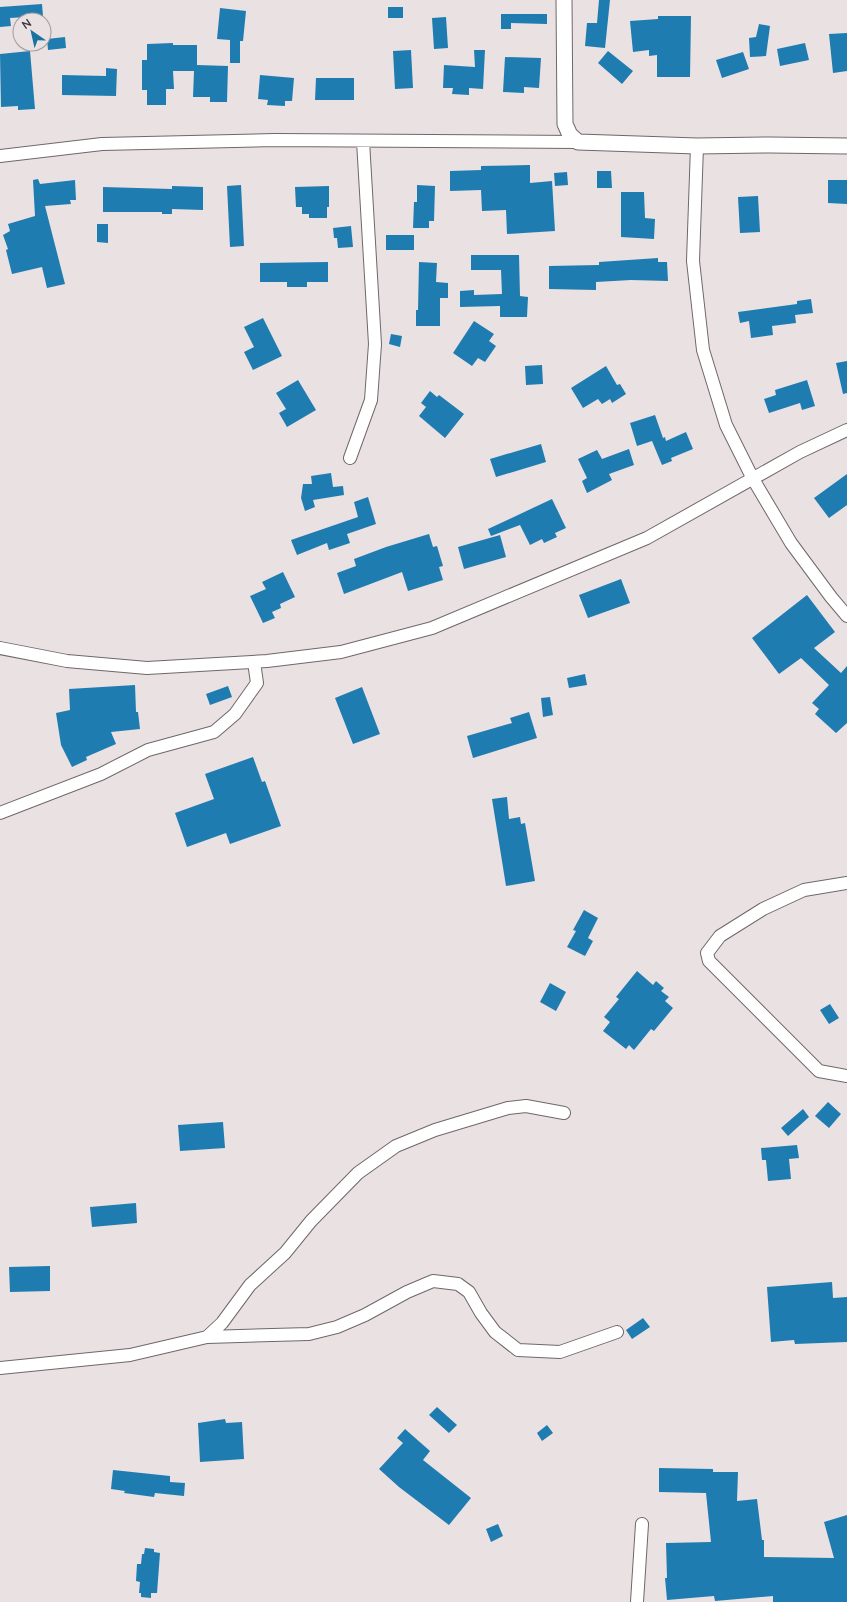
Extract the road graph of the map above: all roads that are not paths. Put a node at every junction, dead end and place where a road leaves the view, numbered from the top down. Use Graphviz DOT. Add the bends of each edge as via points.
graph roads {
  1 [pos="564,0"];
  2 [pos="363,141"];
  3 [pos="578,142"];
  4 [pos="697,146"];
  5 [pos="847,146"];
  6 [pos="0,156"];
  7 [pos="847,430"];
  8 [pos="350,458"];
  9 [pos="753,479"];
  10 [pos="847,616"];
  11 [pos="0,648"];
  12 [pos="254,662"];
  13 [pos="0,813"];
  14 [pos="847,883"];
  15 [pos="847,1076"];
  16 [pos="564,1113"];
  17 [pos="617,1332"];
  18 [pos="207,1337"];
  19 [pos="0,1368"];
  20 [pos="642,1524"];
  21 [pos="637,1602"];
  1 -- 3 [label="street" via="564,124 570,135"];
  2 -- 3 [label="street"];
  2 -- 6 [label="street" via="275,140 102,144"];
  2 -- 8 [label="street" via="375,344 371,400"];
  3 -- 4 [label="street"];
  4 -- 5 [label="street"];
  4 -- 9 [label="street" via="693,261 703,350 726,425"];
  7 -- 9 [label="street" via="800,452"];
  9 -- 10 [label="street" via="791,543"];
  9 -- 12 [label="street" via="647,538 432,628 341,652"];
  11 -- 12 [label="street" via="67,661 147,668"];
  12 -- 13 [label="street" via="258,683 235,714 214,732 148,750 101,774"];
  14 -- 15 [label="street" via="804,890 763,909 720,936 707,953 709,961 820,1071"];
  16 -- 18 [label="street" via="526,1106 508,1108 436,1130 396,1146 358,1172 311,1221 286,1253 250,1285 222,1323"];
  17 -- 18 [label="street" via="560,1352 518,1350 495,1332 469,1292 458,1284 433,1281 365,1315 337,1327 310,1334"];
  18 -- 19 [label="street" via="130,1355"];
  20 -- 21 [label="street"];
}
